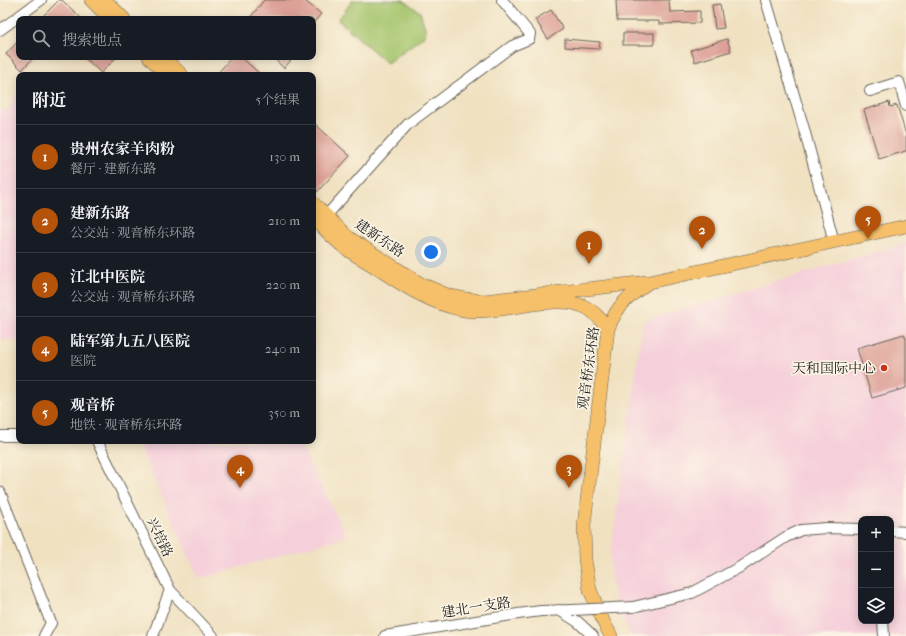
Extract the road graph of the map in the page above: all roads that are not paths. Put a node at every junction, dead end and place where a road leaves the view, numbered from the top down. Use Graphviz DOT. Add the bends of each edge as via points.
graph roads {
  1 [pos="40,0"];
  2 [pos="91,0"];
  3 [pos="105,0"];
  4 [pos="502,0"];
  5 [pos="766,0"];
  6 [pos="19,16"];
  7 [pos="107,16"];
  8 [pos="121,16"];
  9 [pos="16,18"];
  10 [pos="0,30"];
  11 [pos="152,60"];
  12 [pos="166,60"];
  13 [pos="164,72"];
  14 [pos="179,72"];
  15 [pos="870,91"];
  16 [pos="906,106"];
  17 [pos="316,206"];
  18 [pos="326,216"];
  19 [pos="316,221"];
  20 [pos="906,226"];
  21 [pos="834,242"];
  22 [pos="649,282"];
  23 [pos="608,329"];
  24 [pos="0,436"];
  25 [pos="16,436"];
  26 [pos="98,444"];
  27 [pos="0,492"];
  28 [pos="858,530"];
  29 [pos="894,531"];
  30 [pos="906,532"];
  31 [pos="170,590"];
  32 [pos="559,610"];
  33 [pos="883,624"];
  34 [pos="44,636"];
  35 [pos="154,636"];
  36 [pos="213,636"];
  37 [pos="385,636"];
  38 [pos="593,636"];
  39 [pos="611,636"];
  40 [pos="884,636"];
  1 -- 6 [label="street"];
  2 -- 7 [label="main road"];
  3 -- 8 [label="main road"];
  4 -- 18 [label="street" via="530,34 529,39 512,46 408,124"];
  5 -- 21 [label="street"];
  9 -- 10 [label="street"];
  11 -- 13 [label="main road"];
  12 -- 14 [label="main road"];
  15 -- 16 [label="street" via="899,82"];
  17 -- 18 [label="main road, 建新东路"];
  18 -- 22 [label="main road, 建新东路" via="349,238 419,283 466,300 484,301"];
  19 -- 23 [label="main road, 建新东路" via="343,247 428,299 459,309 483,312 563,302 585,307"];
  20 -- 21 [label="main road, 观音桥东环路"];
  21 -- 22 [label="main road, 观音桥东环路"];
  22 -- 23 [label="main road, 观音桥东环路" via="618,308"];
  23 -- 39 [label="main road, 观音桥东环路" via="584,525 585,560 590,590"];
  24 -- 25 [label="street"];
  26 -- 31 [label="street, 兴培路"];
  27 -- 34 [label="street" via="51,623"];
  28 -- 32 [label="street, 建北一支路, bridge" via="800,530 692,593 632,607"];
  29 -- 30 [label="street"];
  31 -- 35 [label="street"];
  31 -- 36 [label="street, 兴培路"];
  32 -- 37 [label="street, 建北一支路" via="518,614"];
  32 -- 38 [label="street" via="578,622"];
  33 -- 40 [label="street"];
}
